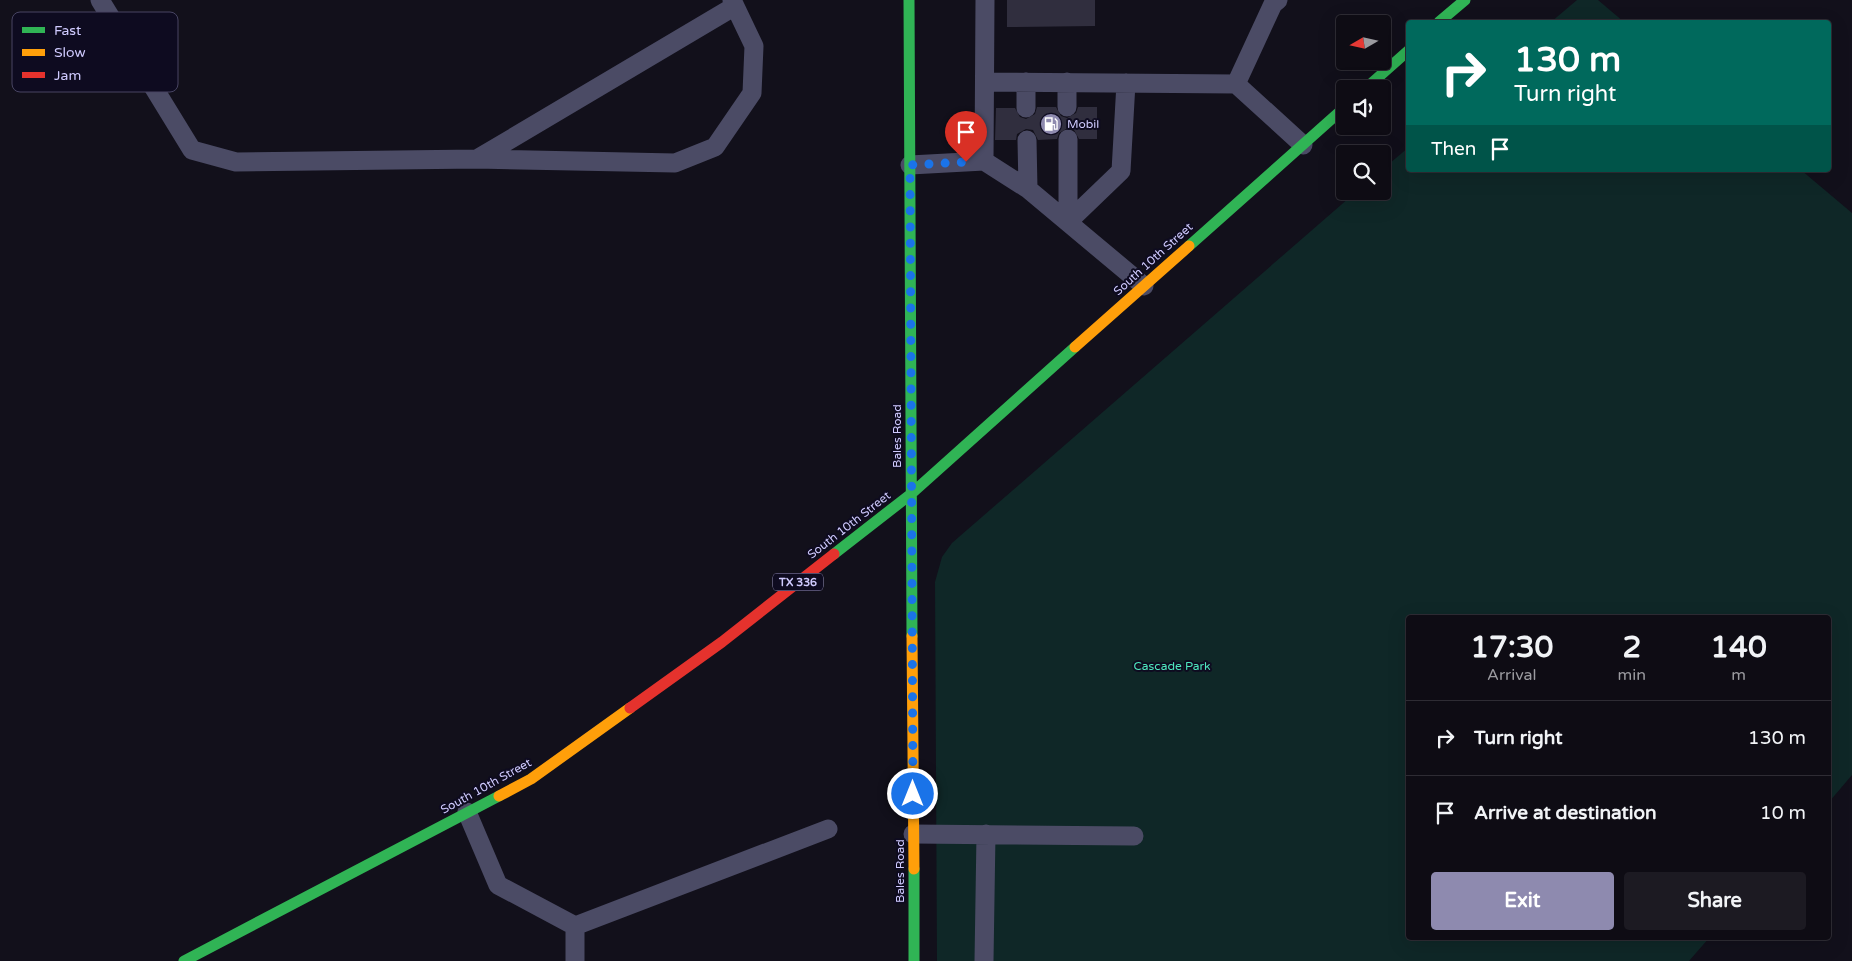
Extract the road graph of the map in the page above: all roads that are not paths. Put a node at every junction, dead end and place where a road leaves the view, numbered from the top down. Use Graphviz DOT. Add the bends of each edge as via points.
graph roads {
  1 [pos="100,0"];
  2 [pos="909,0"];
  3 [pos="985,0"];
  4 [pos="1465,0"];
  5 [pos="1274,1"];
  6 [pos="734,3"];
  7 [pos="107,12"];
  8 [pos="1442,20"];
  9 [pos="1406,53"];
  10 [pos="1376,80"];
  11 [pos="985,82"];
  12 [pos="1026,82"];
  13 [pos="1067,82"];
  14 [pos="1126,83"];
  15 [pos="1236,84"];
  16 [pos="156,92"];
  17 [pos="1067,107"];
  18 [pos="1026,108"];
  19 [pos="1336,115"];
  20 [pos="1068,139"];
  21 [pos="1026,140"];
  22 [pos="1303,145"];
  23 [pos="477,159"];
  24 [pos="984,161"];
  25 [pos="910,165"];
  26 [pos="1028,188"];
  27 [pos="1068,222"];
  28 [pos="1144,286"];
  29 [pos="911,494"];
  30 [pos="467,812"];
  31 [pos="828,829"];
  32 [pos="913,834"];
  33 [pos="986,834"];
  34 [pos="1134,836"];
  35 [pos="575,926"];
  36 [pos="184,961"];
  37 [pos="576,961"];
  38 [pos="914,961"];
  39 [pos="984,961"];
  1 -- 7 [label="lane"];
  2 -- 25 [label="main road, Bales Road"];
  3 -- 11 [label="lane"];
  4 -- 8 [label="main road"];
  5 -- 15 [label="lane"];
  6 -- 23 [label="lane"];
  6 -- 23 [label="lane" via="754,46 752,93 716,147 675,163"];
  9 -- 10 [label="main road"];
  11 -- 12 [label="lane"];
  11 -- 24 [label="lane"];
  12 -- 13 [label="lane"];
  12 -- 18 [label="lane"];
  13 -- 14 [label="lane"];
  13 -- 17 [label="lane"];
  14 -- 15 [label="lane"];
  14 -- 27 [label="lane" via="1121,171"];
  15 -- 22 [label="lane"];
  16 -- 23 [label="lane" via="192,150 236,162"];
  19 -- 22 [label="main road, South 10th Street / TX 336"];
  20 -- 27 [label="lane"];
  21 -- 26 [label="lane"];
  22 -- 28 [label="main road, South 10th Street / TX 336"];
  24 -- 25 [label="lane"];
  24 -- 26 [label="lane"];
  25 -- 29 [label="main road, Bales Road"];
  26 -- 27 [label="lane"];
  27 -- 28 [label="lane"];
  28 -- 29 [label="main road, South 10th Street / TX 336"];
  29 -- 30 [label="main road, South 10th Street / TX 336" via="722,642 531,779"];
  29 -- 32 [label="main road, Bales Road"];
  30 -- 35 [label="lane" via="498,885"];
  30 -- 36 [label="main road, South 10th Street / TX 336"];
  31 -- 35 [label="lane"];
  32 -- 33 [label="lane"];
  32 -- 38 [label="main road, Bales Road"];
  33 -- 34 [label="lane"];
  33 -- 39 [label="lane"];
  35 -- 37 [label="lane"];
}
